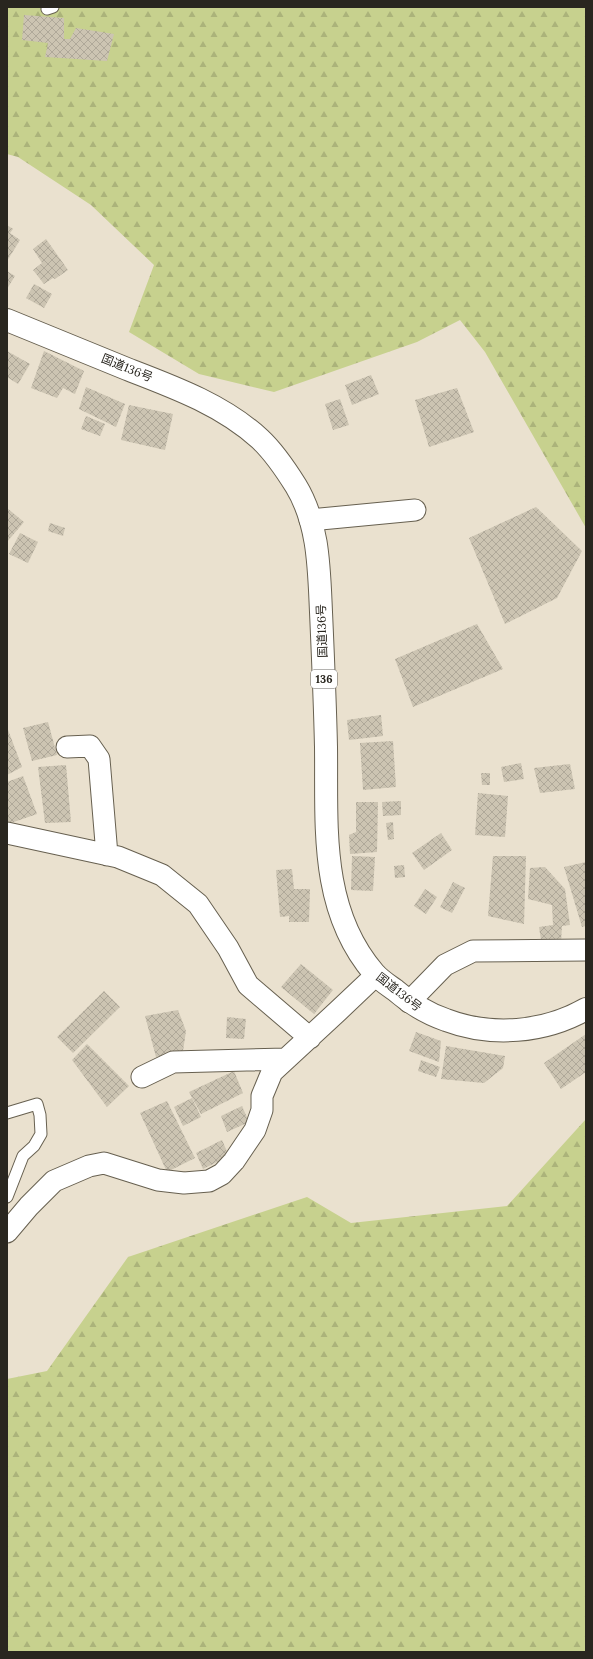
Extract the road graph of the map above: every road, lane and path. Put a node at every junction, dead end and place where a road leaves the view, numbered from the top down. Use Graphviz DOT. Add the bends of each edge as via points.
graph roads {
  1 [pos="7,320"];
  2 [pos="415,510"];
  3 [pos="310,520"];
  4 [pos="67,747"];
  5 [pos="7,833"];
  6 [pos="107,855"];
  7 [pos="586,950"];
  8 [pos="376,975"];
  9 [pos="409,1002"];
  10 [pos="586,1008"];
  11 [pos="310,1038"];
  12 [pos="286,1059"];
  13 [pos="142,1077"];
  14 [pos="7,1113"];
  15 [pos="7,1197"];
  16 [pos="7,1232"];
  1 -- 3 [label="highway, 国道136号 / 136" via="167,384 207,402 229,416 261,439 275,456 297,487"];
  2 -- 3 [label="street"];
  3 -- 8 [label="highway, 国道136号 / 136" via="315,536 320,576 327,847 335,899 344,924 355,946"];
  4 -- 6 [label="street" via="90,746 99,759"];
  5 -- 6 [label="street"];
  6 -- 11 [label="street" via="162,875 198,904 228,948 248,985"];
  7 -- 9 [label="street" via="473,951 445,965"];
  8 -- 9 [label="highway, 国道136号 / 136"];
  8 -- 11 [label="street"];
  9 -- 10 [label="highway, 国道136号 / 136" via="427,1014 464,1027 494,1031 546,1026"];
  11 -- 12 [label="street"];
  12 -- 13 [label="street" via="173,1062"];
  12 -- 16 [label="street" via="272,1072 262,1096 262,1110 255,1130 222,1174 209,1181 184,1183 158,1180 104,1163 88,1166 54,1181"];
  14 -- 15 [label="lane" via="37,1104 41,1134 34,1146 23,1156"];
}
